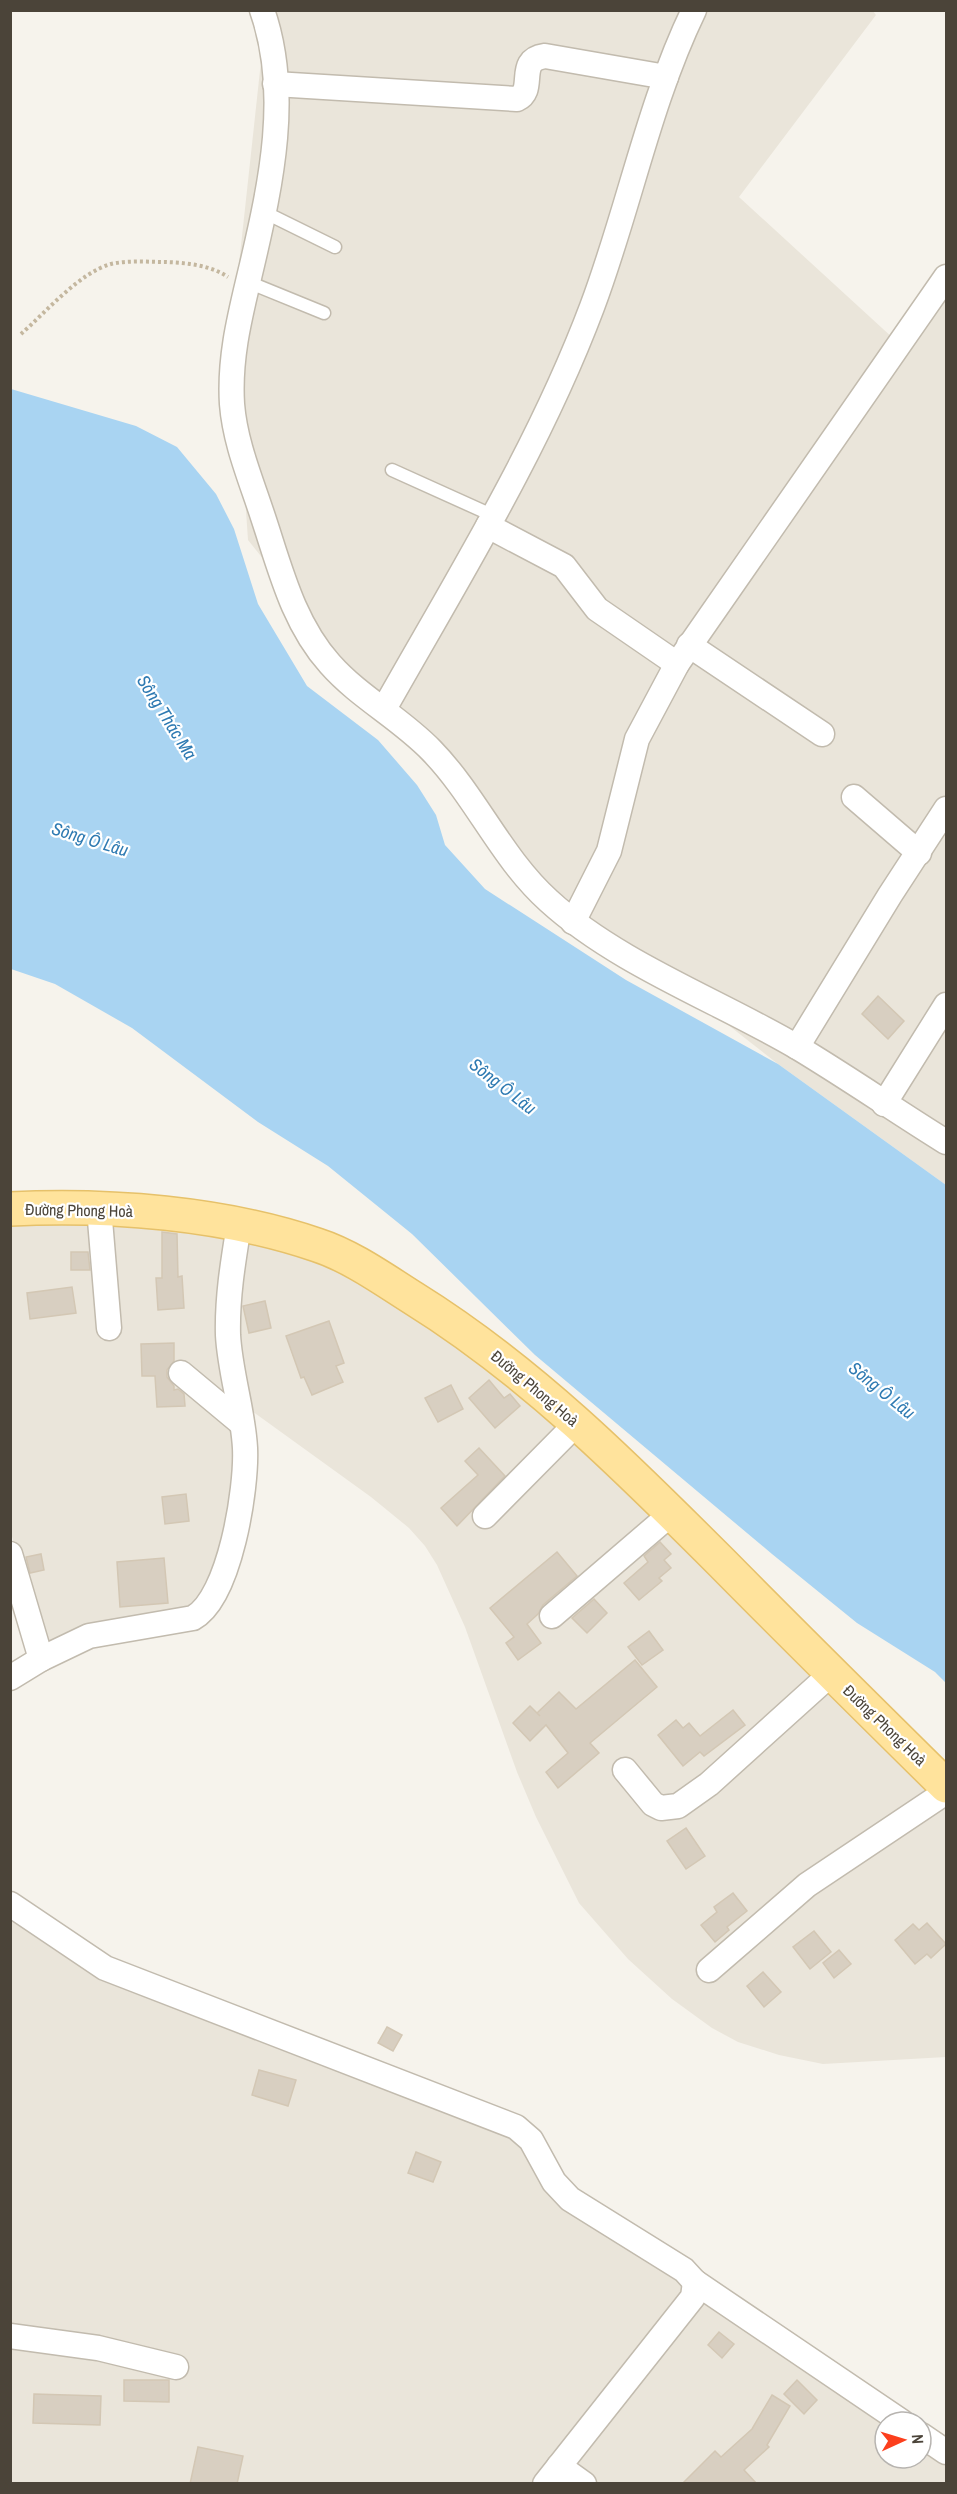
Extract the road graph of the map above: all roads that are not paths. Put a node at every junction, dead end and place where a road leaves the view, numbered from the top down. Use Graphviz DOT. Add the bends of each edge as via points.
graph roads {
  1 [pos="261,10"];
  2 [pos="694,10"];
  3 [pos="666,77"];
  4 [pos="275,84"];
  5 [pos="264,212"];
  6 [pos="335,247"];
  7 [pos="946,277"];
  8 [pos="246,289"];
  9 [pos="324,313"];
  10 [pos="392,470"];
  11 [pos="491,521"];
  12 [pos="683,654"];
  13 [pos="384,709"];
  14 [pos="822,734"];
  15 [pos="854,797"];
  16 [pos="946,809"];
  17 [pos="920,853"];
  18 [pos="573,922"];
  19 [pos="946,1005"];
  20 [pos="797,1047"];
  21 [pos="884,1104"];
  22 [pos="946,1142"];
  23 [pos="99,1208"];
  24 [pos="10,1209"];
  25 [pos="239,1225"];
  26 [pos="109,1328"];
  27 [pos="181,1373"];
  28 [pos="241,1423"];
  29 [pos="577,1423"];
  30 [pos="672,1513"];
  31 [pos="484,1516"];
  32 [pos="10,1554"];
  33 [pos="552,1616"];
  34 [pos="41,1659"];
  35 [pos="832,1673"];
  36 [pos="10,1678"];
  37 [pos="625,1770"];
  38 [pos="946,1786"];
  39 [pos="946,1792"];
  40 [pos="10,1904"];
  41 [pos="709,1970"];
  42 [pos="695,2282"];
  43 [pos="10,2336"];
  44 [pos="176,2367"];
  45 [pos="884,2410"];
  46 [pos="933,2443"];
  47 [pos="946,2452"];
  48 [pos="552,2475"];
  49 [pos="584,2484"];
  1 -- 4 [label="street" via="271,46"];
  2 -- 3 [label="street"];
  3 -- 4 [label="street" via="545,56 534,59 529,66 526,91 517,99"];
  3 -- 11 [label="street" via="592,306 565,371"];
  4 -- 5 [label="street" via="275,136"];
  5 -- 6 [label="lane"];
  5 -- 8 [label="street"];
  7 -- 12 [label="street"];
  8 -- 9 [label="lane"];
  8 -- 13 [label="street" via="235,331 231,381 241,452 291,600 305,629 336,670"];
  10 -- 11 [label="lane"];
  11 -- 12 [label="street" via="564,566 597,609"];
  11 -- 13 [label="street"];
  12 -- 14 [label="street"];
  12 -- 18 [label="street" via="637,740 609,851"];
  13 -- 18 [label="street" via="449,769 521,872"];
  15 -- 17 [label="street"];
  16 -- 17 [label="street"];
  17 -- 20 [label="street"];
  18 -- 20 [label="street"];
  19 -- 21 [label="street"];
  20 -- 21 [label="street"];
  21 -- 22 [label="street"];
  23 -- 24 [label="main road, Đường Phong Hoà"];
  23 -- 25 [label="main road, Đường Phong Hoà"];
  23 -- 26 [label="street"];
  25 -- 28 [label="street" via="231,1270 228,1333"];
  25 -- 29 [label="main road, Đường Phong Hoà" via="320,1245 364,1267 473,1338"];
  27 -- 28 [label="street"];
  28 -- 34 [label="street" via="246,1464 241,1501 226,1565 205,1610 186,1621 90,1636"];
  29 -- 30 [label="main road, Đường Phong Hoà"];
  29 -- 31 [label="street"];
  30 -- 33 [label="street"];
  30 -- 35 [label="main road, Đường Phong Hoà"];
  32 -- 34 [label="street"];
  34 -- 36 [label="street"];
  35 -- 37 [label="street" via="687,1801 669,1808 653,1804"];
  35 -- 38 [label="main road, Đường Phong Hoà"];
  39 -- 41 [label="street" via="807,1885"];
  40 -- 42 [label="street" via="105,1968 516,2127 531,2140 554,2182 570,2199 684,2270"];
  42 -- 45 [label="street"];
  42 -- 48 [label="street" via="693,2297"];
  43 -- 44 [label="street" via="98,2348"];
  46 -- 47 [label="street"];
  48 -- 49 [label="street"];
}
